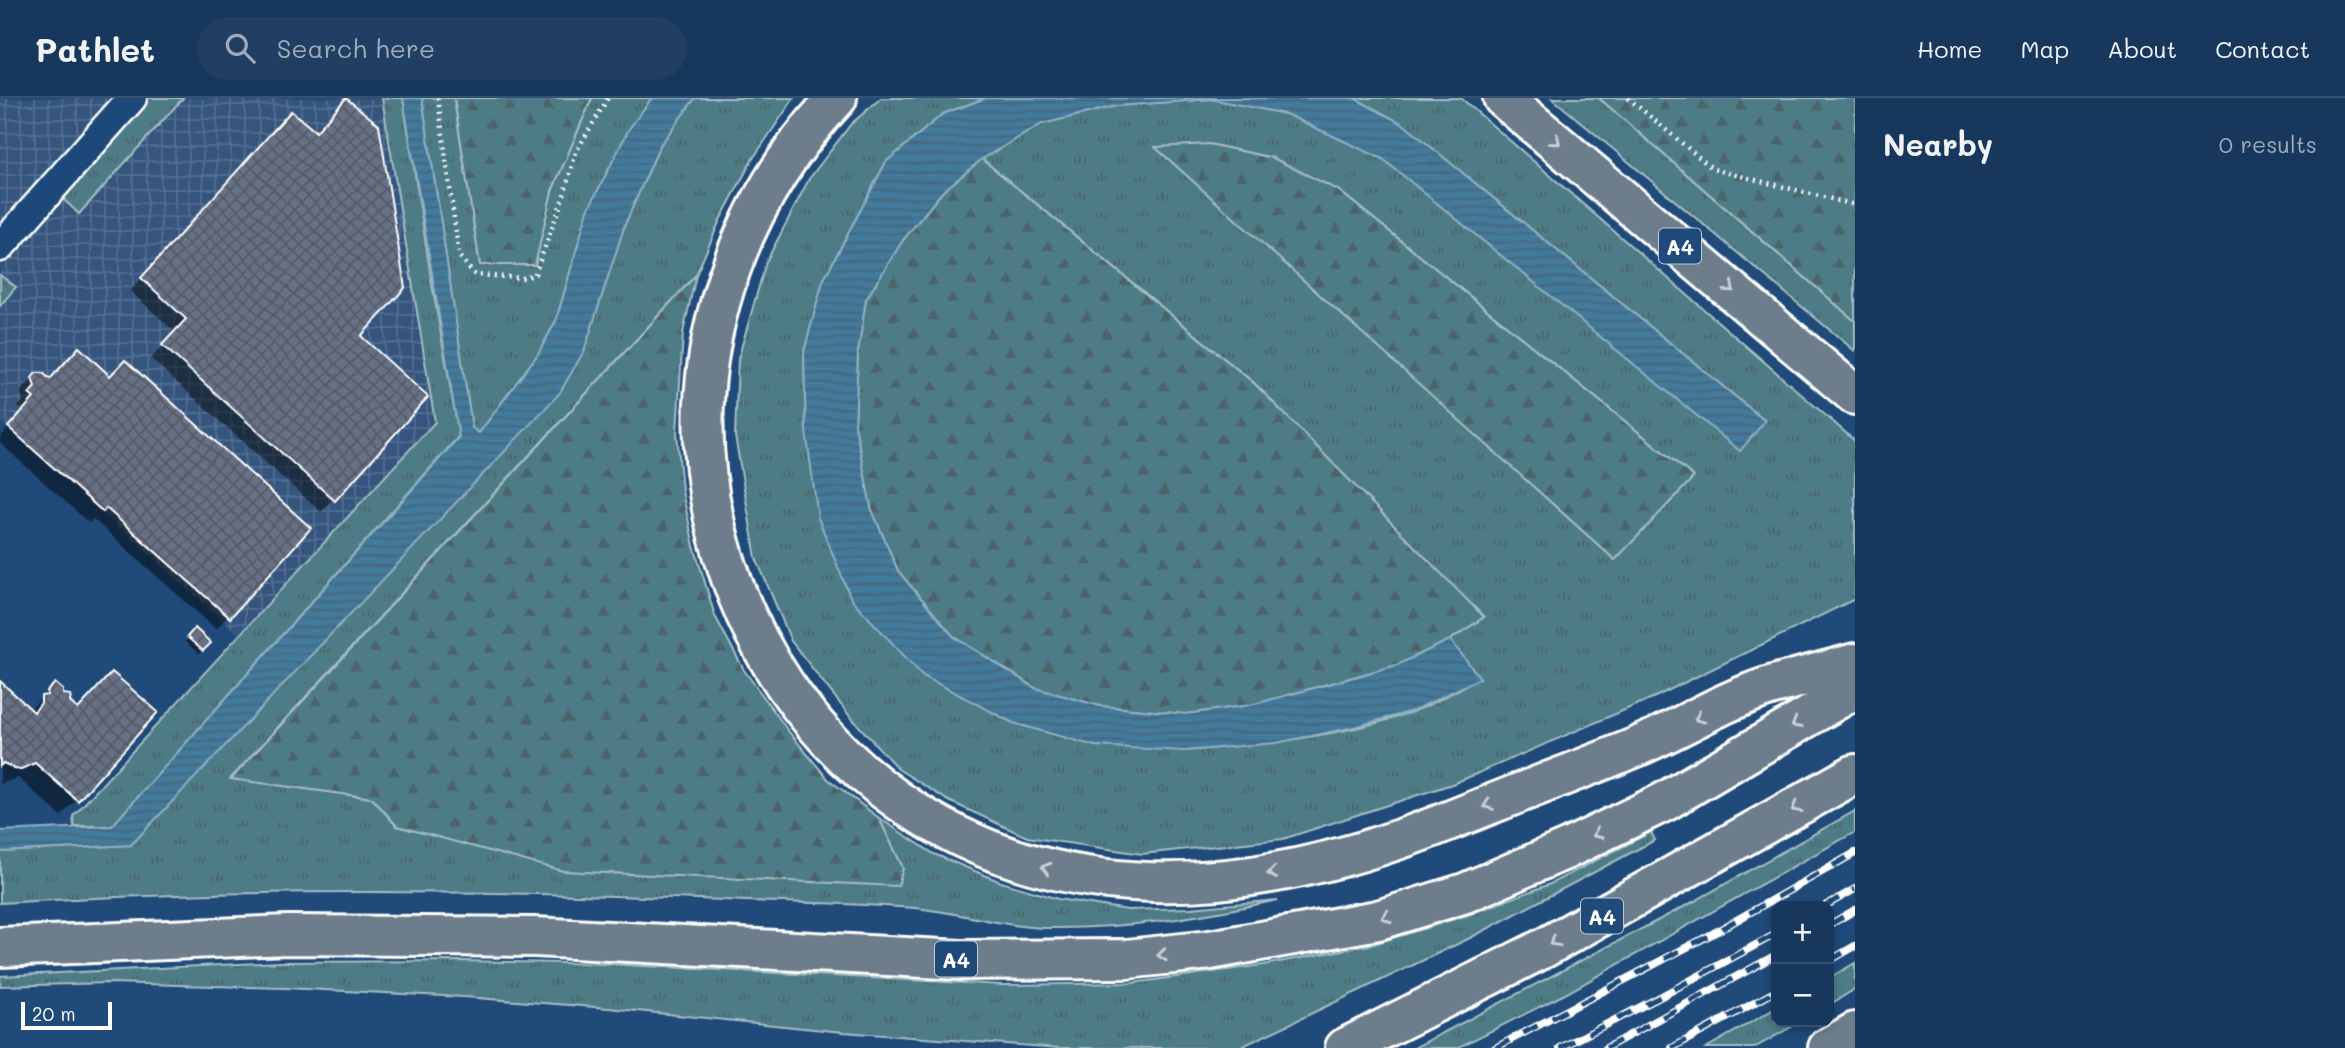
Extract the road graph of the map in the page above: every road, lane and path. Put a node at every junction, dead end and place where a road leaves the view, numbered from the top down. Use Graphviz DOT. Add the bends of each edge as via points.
graph roads {
  1 [pos="132,98"];
  2 [pos="438,98"];
  3 [pos="608,98"];
  4 [pos="837,98"];
  5 [pos="1503,98"];
  6 [pos="1628,98"];
  7 [pos="1855,205"];
  8 [pos="0,247"];
  9 [pos="1855,395"];
  10 [pos="1855,663"];
  11 [pos="1855,689"];
  12 [pos="1855,774"];
  13 [pos="0,947"];
  14 [pos="1855,1032"];
  15 [pos="1345,1048"];
  16 [pos="1828,1048"];
  1 -- 8 [label="street"];
  2 -- 3 [label="path" via="459,256 475,275 525,278 535,274 576,152"];
  10 -- 4 [label="highway, one-way" via="1764,688 1637,747 1398,840 1275,872 1181,883 1069,875 970,842 919,814 874,783 797,703 742,609 710,505 704,396 723,289 766,192 797,144"];
  5 -- 9 [label="highway, A4, one-way"];
  6 -- 7 [label="path" via="1713,169"];
  11 -- 13 [label="highway, A4, one-way" via="1664,802 1465,893 1378,920 1210,950 1127,959 961,960 535,937 302,935"];
  12 -- 15 [label="highway, A4, one-way" via="1544,948"];
  14 -- 16 [label="highway"];
}
